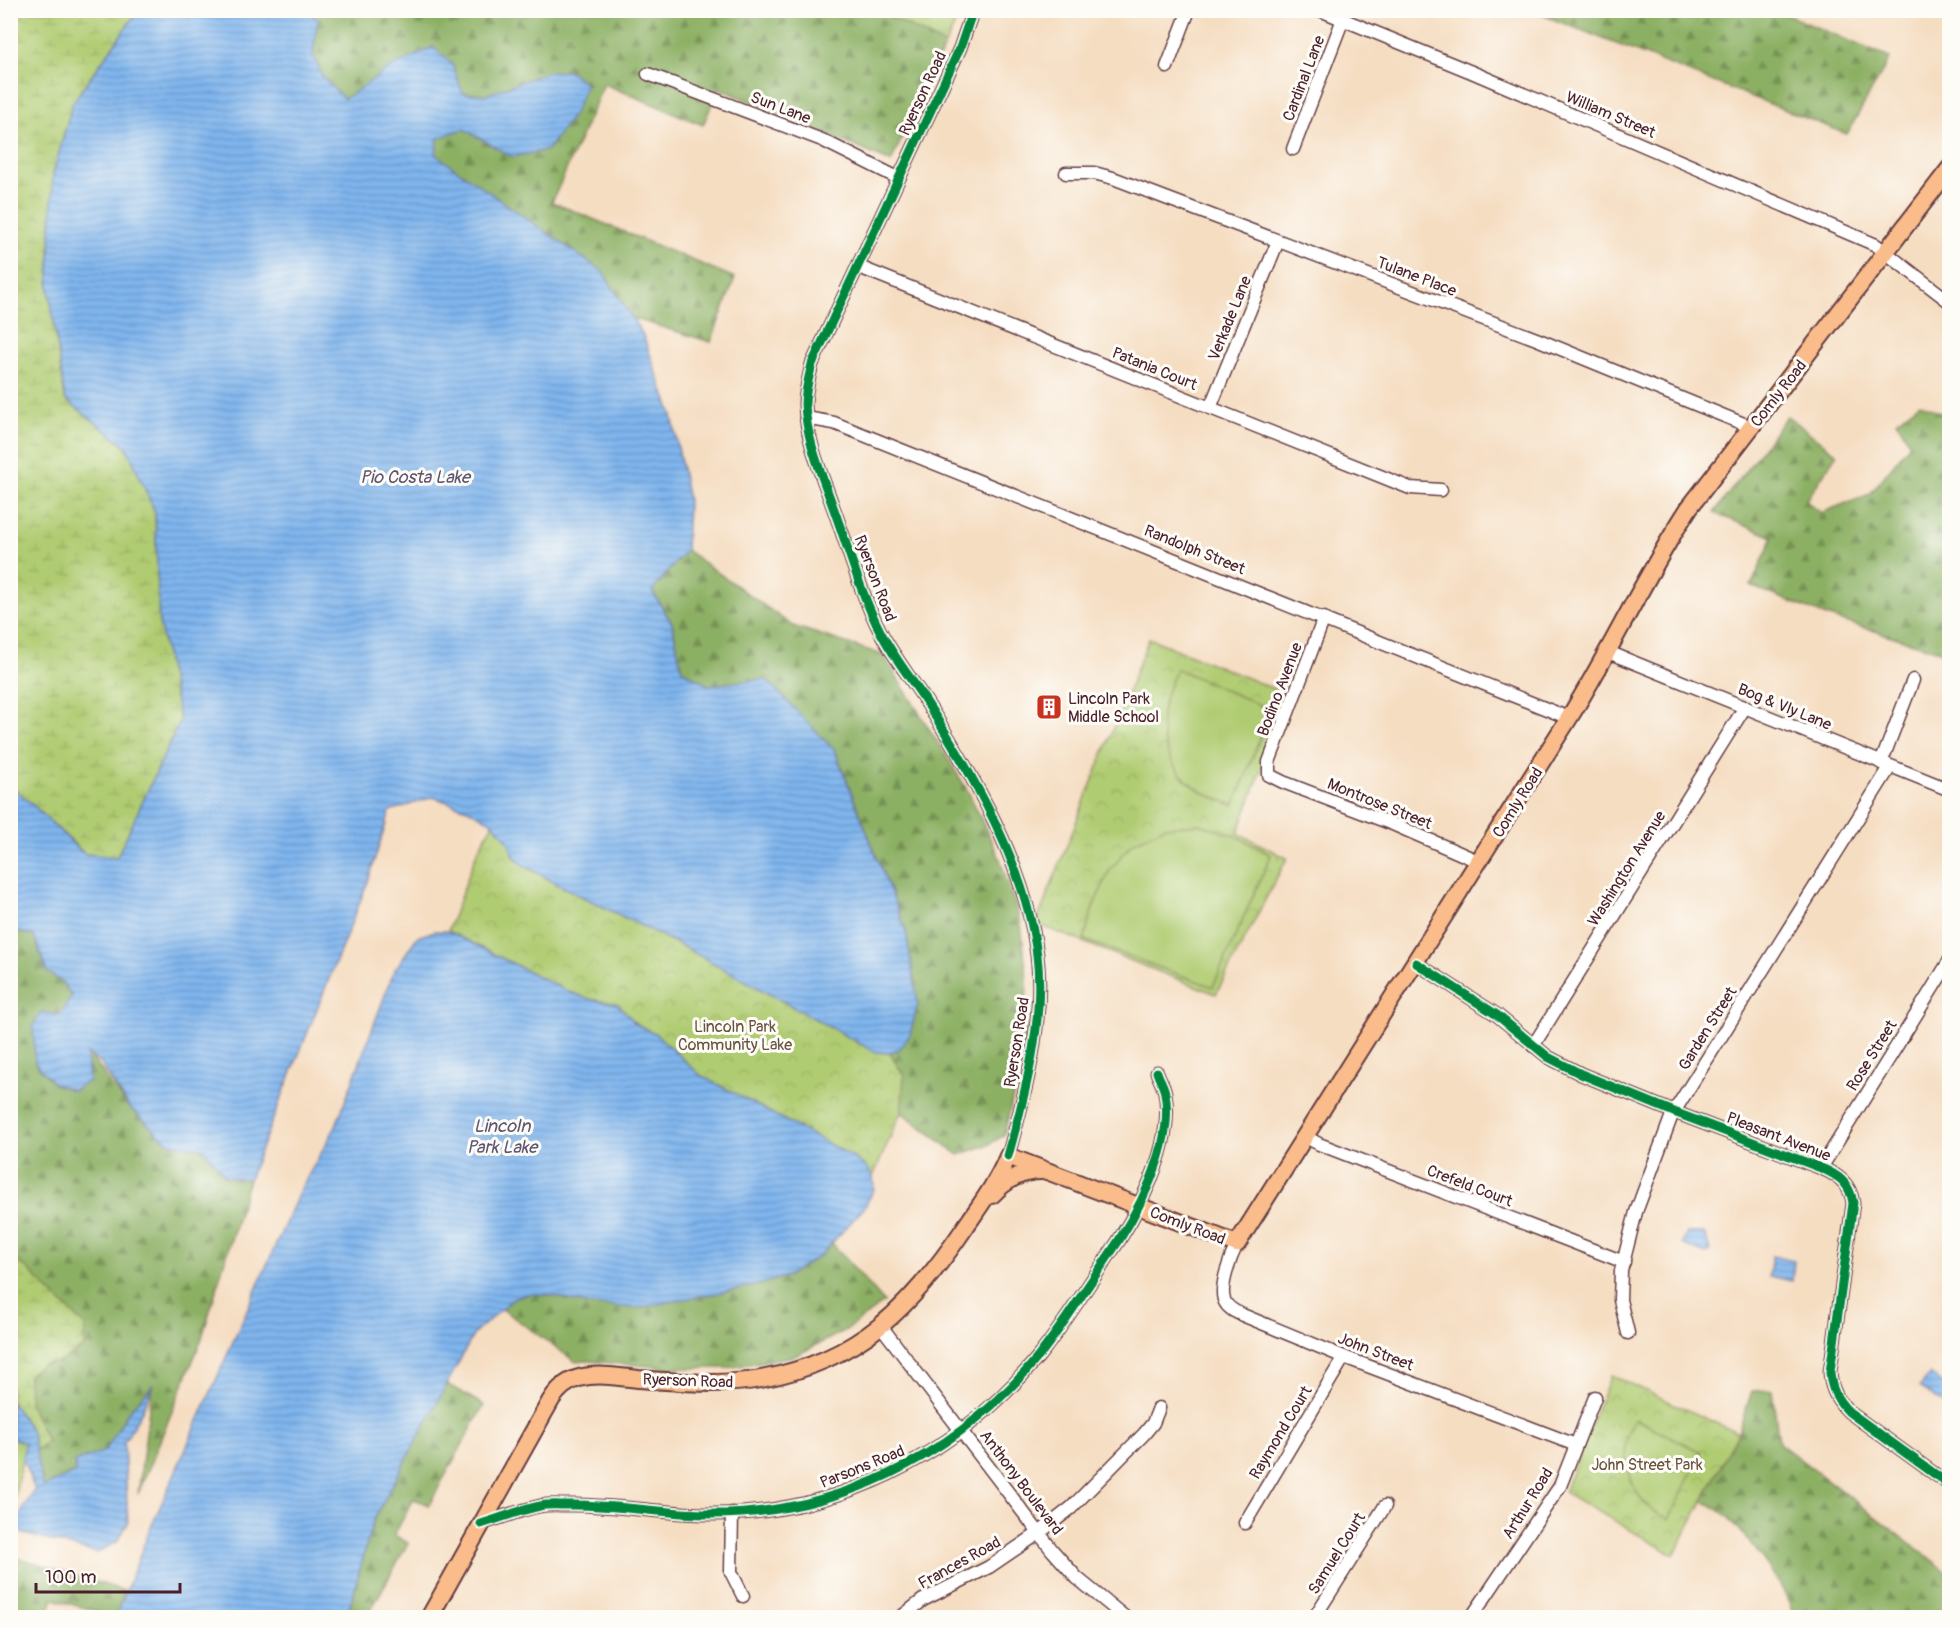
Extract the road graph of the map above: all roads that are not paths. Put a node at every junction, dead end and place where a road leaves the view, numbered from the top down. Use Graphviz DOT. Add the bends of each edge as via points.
graph roads {
  1 [pos="973,10"];
  2 [pos="1189,10"];
  3 [pos="1320,10"];
  4 [pos="1342,19"];
  5 [pos="1167,68"];
  6 [pos="648,74"];
  7 [pos="1293,149"];
  8 [pos="1950,168"];
  9 [pos="1066,173"];
  10 [pos="898,178"];
  11 [pos="1278,241"];
  12 [pos="1886,252"];
  13 [pos="859,267"];
  14 [pos="1950,302"];
  15 [pos="1210,408"];
  16 [pos="806,418"];
  17 [pos="1751,427"];
  18 [pos="1442,490"];
  19 [pos="1324,618"];
  20 [pos="1608,652"];
  21 [pos="1913,680"];
  22 [pos="1745,707"];
  23 [pos="1569,718"];
  24 [pos="1886,765"];
  25 [pos="1269,773"];
  26 [pos="1950,790"];
  27 [pos="1480,862"];
  28 [pos="1950,960"];
  29 [pos="1416,963"];
  30 [pos="1533,1046"];
  31 [pos="1157,1072"];
  32 [pos="1674,1112"];
  33 [pos="1306,1137"];
  34 [pos="1008,1156"];
  35 [pos="1821,1168"];
  36 [pos="1044,1171"];
  37 [pos="1137,1206"];
  38 [pos="965,1228"];
  39 [pos="1237,1244"];
  40 [pos="1624,1262"];
  41 [pos="881,1326"];
  42 [pos="1628,1333"];
  43 [pos="1344,1357"];
  44 [pos="1595,1397"];
  45 [pos="1159,1408"];
  46 [pos="963,1430"];
  47 [pos="1576,1445"];
  48 [pos="1950,1485"];
  49 [pos="1385,1506"];
  50 [pos="732,1513"];
  51 [pos="1245,1523"];
  52 [pos="481,1524"];
  53 [pos="1039,1533"];
  54 [pos="743,1596"];
  55 [pos="429,1617"];
  56 [pos="900,1617"];
  57 [pos="1126,1617"];
  58 [pos="1314,1617"];
  59 [pos="1471,1617"];
  1 -- 10 [label="street, Ryerson Road" via="960,48"];
  2 -- 5 [label="street"];
  3 -- 4 [label="street, William Street"];
  4 -- 7 [label="street, Cardinal Lane"];
  4 -- 12 [label="street, William Street"];
  6 -- 10 [label="street, Sun Lane" via="822,140"];
  8 -- 12 [label="main road, Comly Road"];
  9 -- 11 [label="street, Tulane Place" via="1113,178"];
  10 -- 13 [label="street, Ryerson Road"];
  11 -- 15 [label="street, Verkade Lane"];
  11 -- 17 [label="street, Tulane Place" via="1539,340"];
  12 -- 14 [label="street, William Street"];
  12 -- 17 [label="main road, Comly Road"];
  13 -- 15 [label="street, Patania Court"];
  13 -- 16 [label="street, Ryerson Road" via="813,364 807,383"];
  15 -- 18 [label="street, Patania Court" via="1410,488"];
  16 -- 19 [label="street, Randolph Street" via="834,423"];
  16 -- 34 [label="street, Ryerson Road" via="821,473 869,607 893,654 925,699 985,804 1013,865 1031,921 1039,996 1030,1059"];
  17 -- 20 [label="main road, Comly Road" via="1689,508"];
  19 -- 23 [label="street, Randolph Street"];
  19 -- 25 [label="street, Bodino Avenue" via="1269,762"];
  20 -- 22 [label="street, Bog & Vly Lane"];
  20 -- 23 [label="main road, Comly Road"];
  21 -- 24 [label="street, Garden Street"];
  22 -- 24 [label="street, Bog & Vly Lane"];
  22 -- 30 [label="street, Washington Avenue"];
  23 -- 27 [label="main road, Comly Road"];
  24 -- 26 [label="street, Bog & Vly Lane"];
  24 -- 32 [label="street, Garden Street"];
  25 -- 27 [label="street, Montrose Street" via="1282,782"];
  27 -- 29 [label="main road, Comly Road"];
  28 -- 35 [label="street, Rose Street"];
  29 -- 30 [label="street, Pleasant Avenue" via="1497,1015"];
  29 -- 33 [label="main road, Comly Road"];
  30 -- 32 [label="street, Pleasant Avenue" via="1581,1074"];
  31 -- 37 [label="street, Parsons Road" via="1165,1092 1164,1144"];
  32 -- 35 [label="street, Pleasant Avenue"];
  32 -- 40 [label="street, Garden Street" via="1636,1212"];
  33 -- 39 [label="main road, Comly Road"];
  33 -- 40 [label="street, Crefeld Court"];
  34 -- 36 [label="main road, Comly Road"];
  34 -- 38 [label="main road, Ryerson Road"];
  35 -- 48 [label="street, Pleasant Avenue" via="1843,1180 1853,1203 1831,1385 1849,1412"];
  36 -- 37 [label="main road, Comly Road"];
  36 -- 38 [label="main road" via="1025,1172 1010,1180"];
  37 -- 39 [label="main road, Comly Road"];
  37 -- 46 [label="street, Parsons Road" via="1125,1233 1038,1356 1006,1393"];
  38 -- 41 [label="main road, Ryerson Road" via="922,1286"];
  39 -- 43 [label="street, John Street" via="1222,1290 1228,1307"];
  40 -- 42 [label="street, Garden Street" via="1620,1300"];
  41 -- 46 [label="street, Anthony Boulevard"];
  41 -- 52 [label="main road, Ryerson Road" via="817,1363 760,1379 708,1383 601,1376 570,1382 551,1400"];
  43 -- 47 [label="street, John Street"];
  43 -- 51 [label="street, Raymond Court"];
  44 -- 47 [label="street, Arthur Road"];
  45 -- 53 [label="street, Frances Road" via="1153,1423 1107,1473"];
  46 -- 50 [label="street, Parsons Road" via="911,1464 858,1488 794,1506"];
  46 -- 53 [label="street, Anthony Boulevard"];
  47 -- 59 [label="street, Arthur Road" via="1560,1486"];
  49 -- 58 [label="street, Samuel Court"];
  50 -- 52 [label="street, Parsons Road" via="541,1505"];
  50 -- 54 [label="street" via="731,1572"];
  52 -- 55 [label="main road, Ryerson Road"];
  53 -- 56 [label="street, Frances Road" via="989,1567 923,1600"];
  53 -- 57 [label="street, Anthony Boulevard" via="1077,1578"];
}
